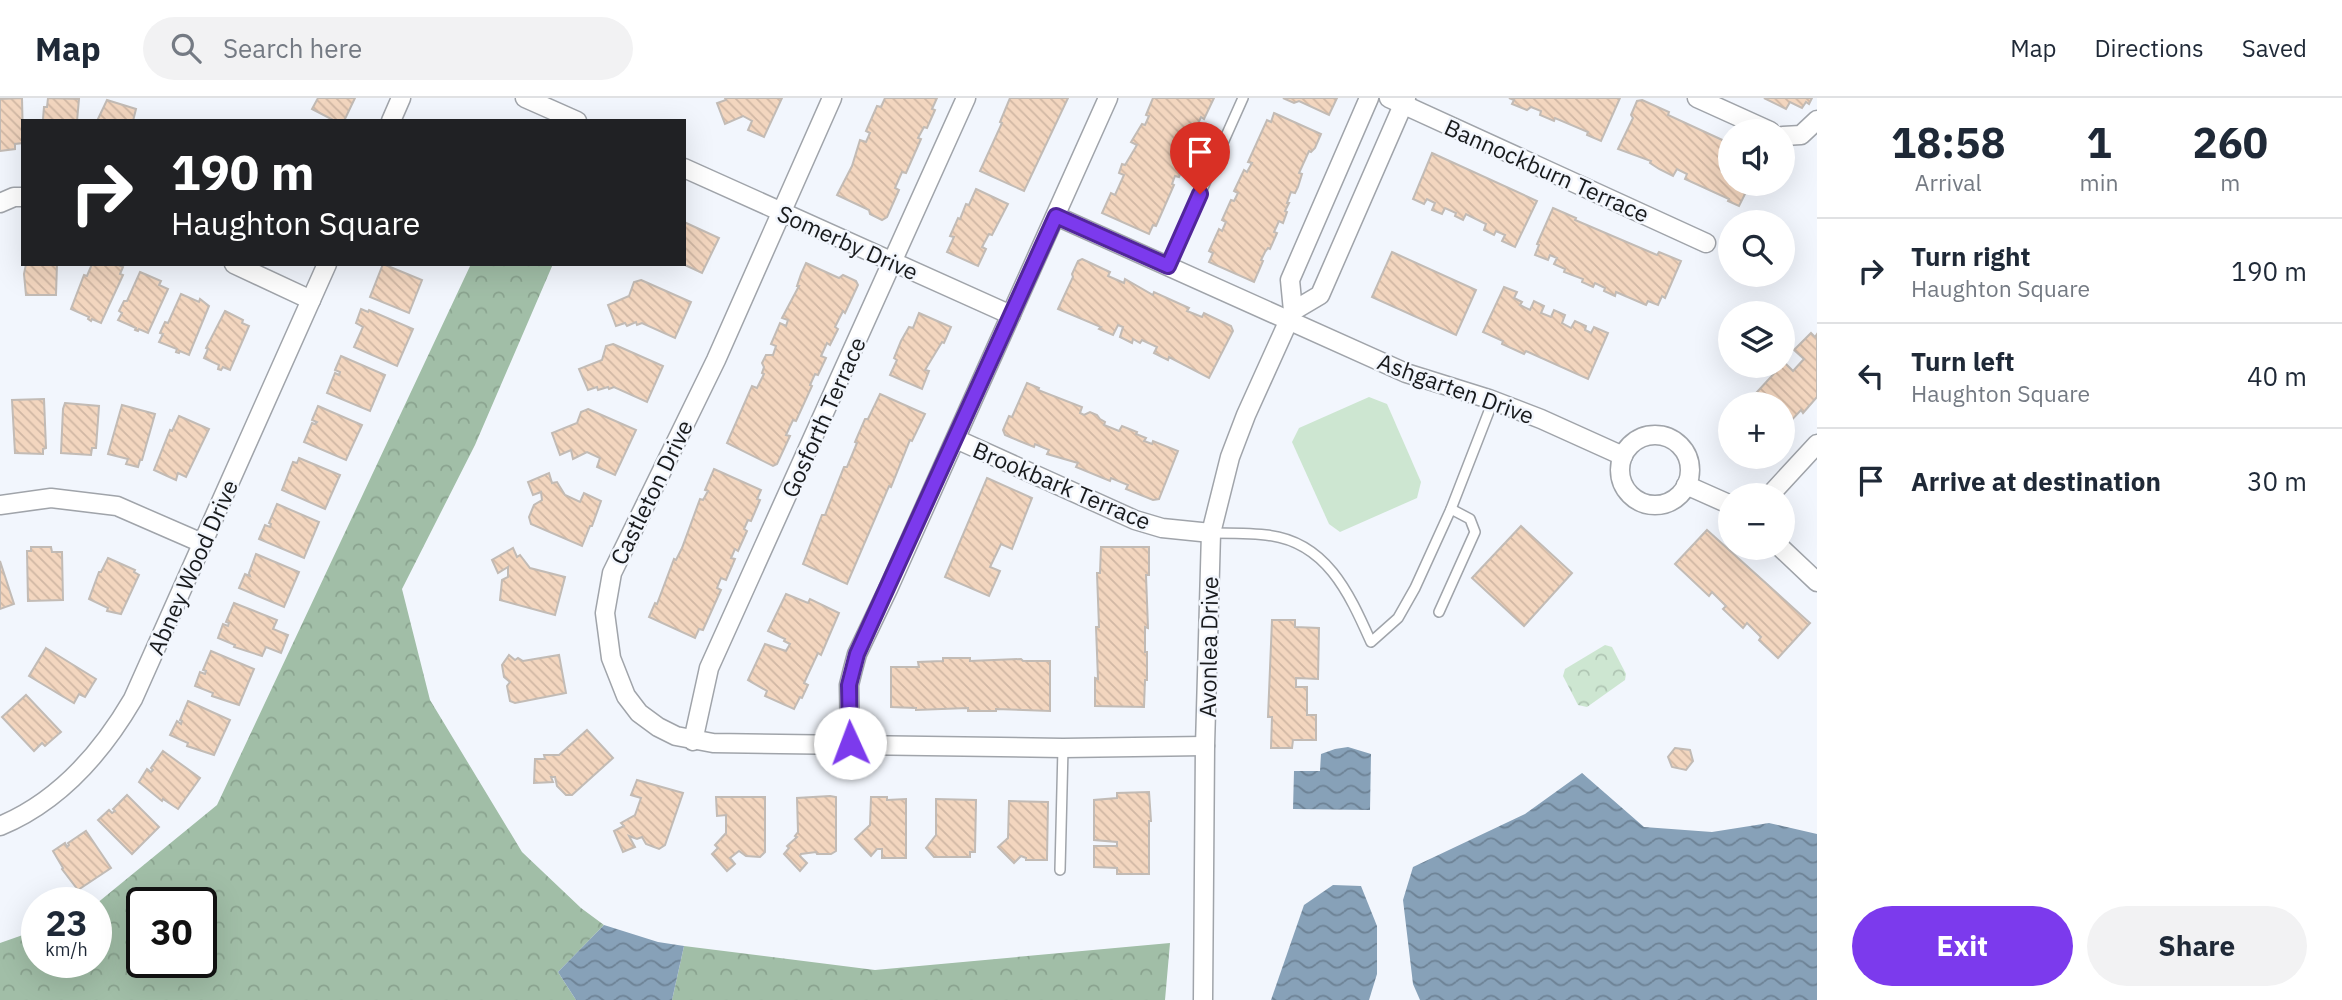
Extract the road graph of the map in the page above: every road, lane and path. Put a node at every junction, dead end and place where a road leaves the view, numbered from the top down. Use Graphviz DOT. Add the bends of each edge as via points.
graph roads {
  1 [pos="401,98"];
  2 [pos="525,98"];
  3 [pos="832,98"];
  4 [pos="966,98"];
  5 [pos="1108,98"];
  6 [pos="1243,98"];
  7 [pos="1369,98"];
  8 [pos="1697,98"];
  9 [pos="1399,100"];
  10 [pos="392,119"];
  11 [pos="572,119"];
  12 [pos="1743,119"];
  13 [pos="1817,120"];
  14 [pos="1795,135"];
  15 [pos="686,169"];
  16 [pos="21,198"];
  17 [pos="0,203"];
  18 [pos="783,212"];
  19 [pos="1056,216"];
  20 [pos="1706,243"];
  21 [pos="893,262"];
  22 [pos="238,266"];
  23 [pos="326,266"];
  24 [pos="1168,266"];
  25 [pos="311,300"];
  26 [pos="1011,315"];
  27 [pos="1291,316"];
  28 [pos="1493,401"];
  29 [pos="956,439"];
  30 [pos="1817,444"];
  31 [pos="1623,456"];
  32 [pos="1781,483"];
  33 [pos="1686,485"];
  34 [pos="1718,499"];
  35 [pos="0,505"];
  36 [pos="1451,509"];
  37 [pos="1211,533"];
  38 [pos="202,543"];
  39 [pos="1794,560"];
  40 [pos="1817,582"];
  41 [pos="1439,612"];
  42 [pos="693,741"];
  43 [pos="850,743"];
  44 [pos="1205,746"];
  45 [pos="1063,748"];
  46 [pos="0,826"];
  47 [pos="1060,870"];
  48 [pos="1203,1000"];
  1 -- 10 [label="street"];
  2 -- 11 [label="street"];
  3 -- 18 [label="street, Castleton Drive"];
  4 -- 21 [label="street, Gosforth Terrace"];
  5 -- 19 [label="street"];
  6 -- 24 [label="lane"];
  7 -- 27 [label="street, Avonlea Drive" via="1290,280"];
  8 -- 12 [label="street"];
  9 -- 20 [label="street, Bannockburn Terrace"];
  9 -- 27 [label="street" via="1320,295"];
  13 -- 14 [label="street"];
  15 -- 18 [label="street, Somerby Drive"];
  16 -- 17 [label="street"];
  18 -- 21 [label="street, Somerby Drive"];
  18 -- 42 [label="street, Castleton Drive" via="612,573 605,613 611,658 626,696 658,727"];
  19 -- 24 [label="street, Ashgarten Drive"];
  19 -- 26 [label="street"];
  21 -- 26 [label="street, Somerby Drive"];
  21 -- 42 [label="street, Gosforth Terrace" via="709,668"];
  22 -- 25 [label="street"];
  23 -- 25 [label="street, Abney Wood Drive"];
  24 -- 27 [label="street, Ashgarten Drive"];
  25 -- 38 [label="street, Abney Wood Drive"];
  26 -- 29 [label="street"];
  27 -- 28 [label="street, Ashgarten Drive" via="1406,373"];
  27 -- 37 [label="street, Avonlea Drive" via="1230,457"];
  28 -- 31 [label="street, Ashgarten Drive"];
  28 -- 36 [label="lane"];
  29 -- 37 [label="street, Brookbark Terrace" via="1135,520"];
  29 -- 43 [label="street" via="857,654 849,685"];
  30 -- 32 [label="street"];
  31 -- 33 [label="street" via="1623,485 1644,503 1664,504 1681,494"];
  31 -- 33 [label="street" via="1645,436 1674,441 1690,466"];
  33 -- 34 [label="street"];
  35 -- 38 [label="street" via="51,498 117,506"];
  36 -- 37 [label="lane" via="1398,618 1371,642 1344,587 1311,550 1280,537"];
  36 -- 41 [label="lane" via="1470,519 1475,532"];
  37 -- 44 [label="street, Avonlea Drive"];
  38 -- 46 [label="street, Abney Wood Drive" via="145,676 106,741 60,789"];
  39 -- 40 [label="street"];
  42 -- 43 [label="street, Castleton Drive"];
  43 -- 45 [label="street, Castleton Drive"];
  44 -- 45 [label="street, Castleton Drive"];
  44 -- 48 [label="street, Avonlea Drive"];
  45 -- 47 [label="lane"];
}
